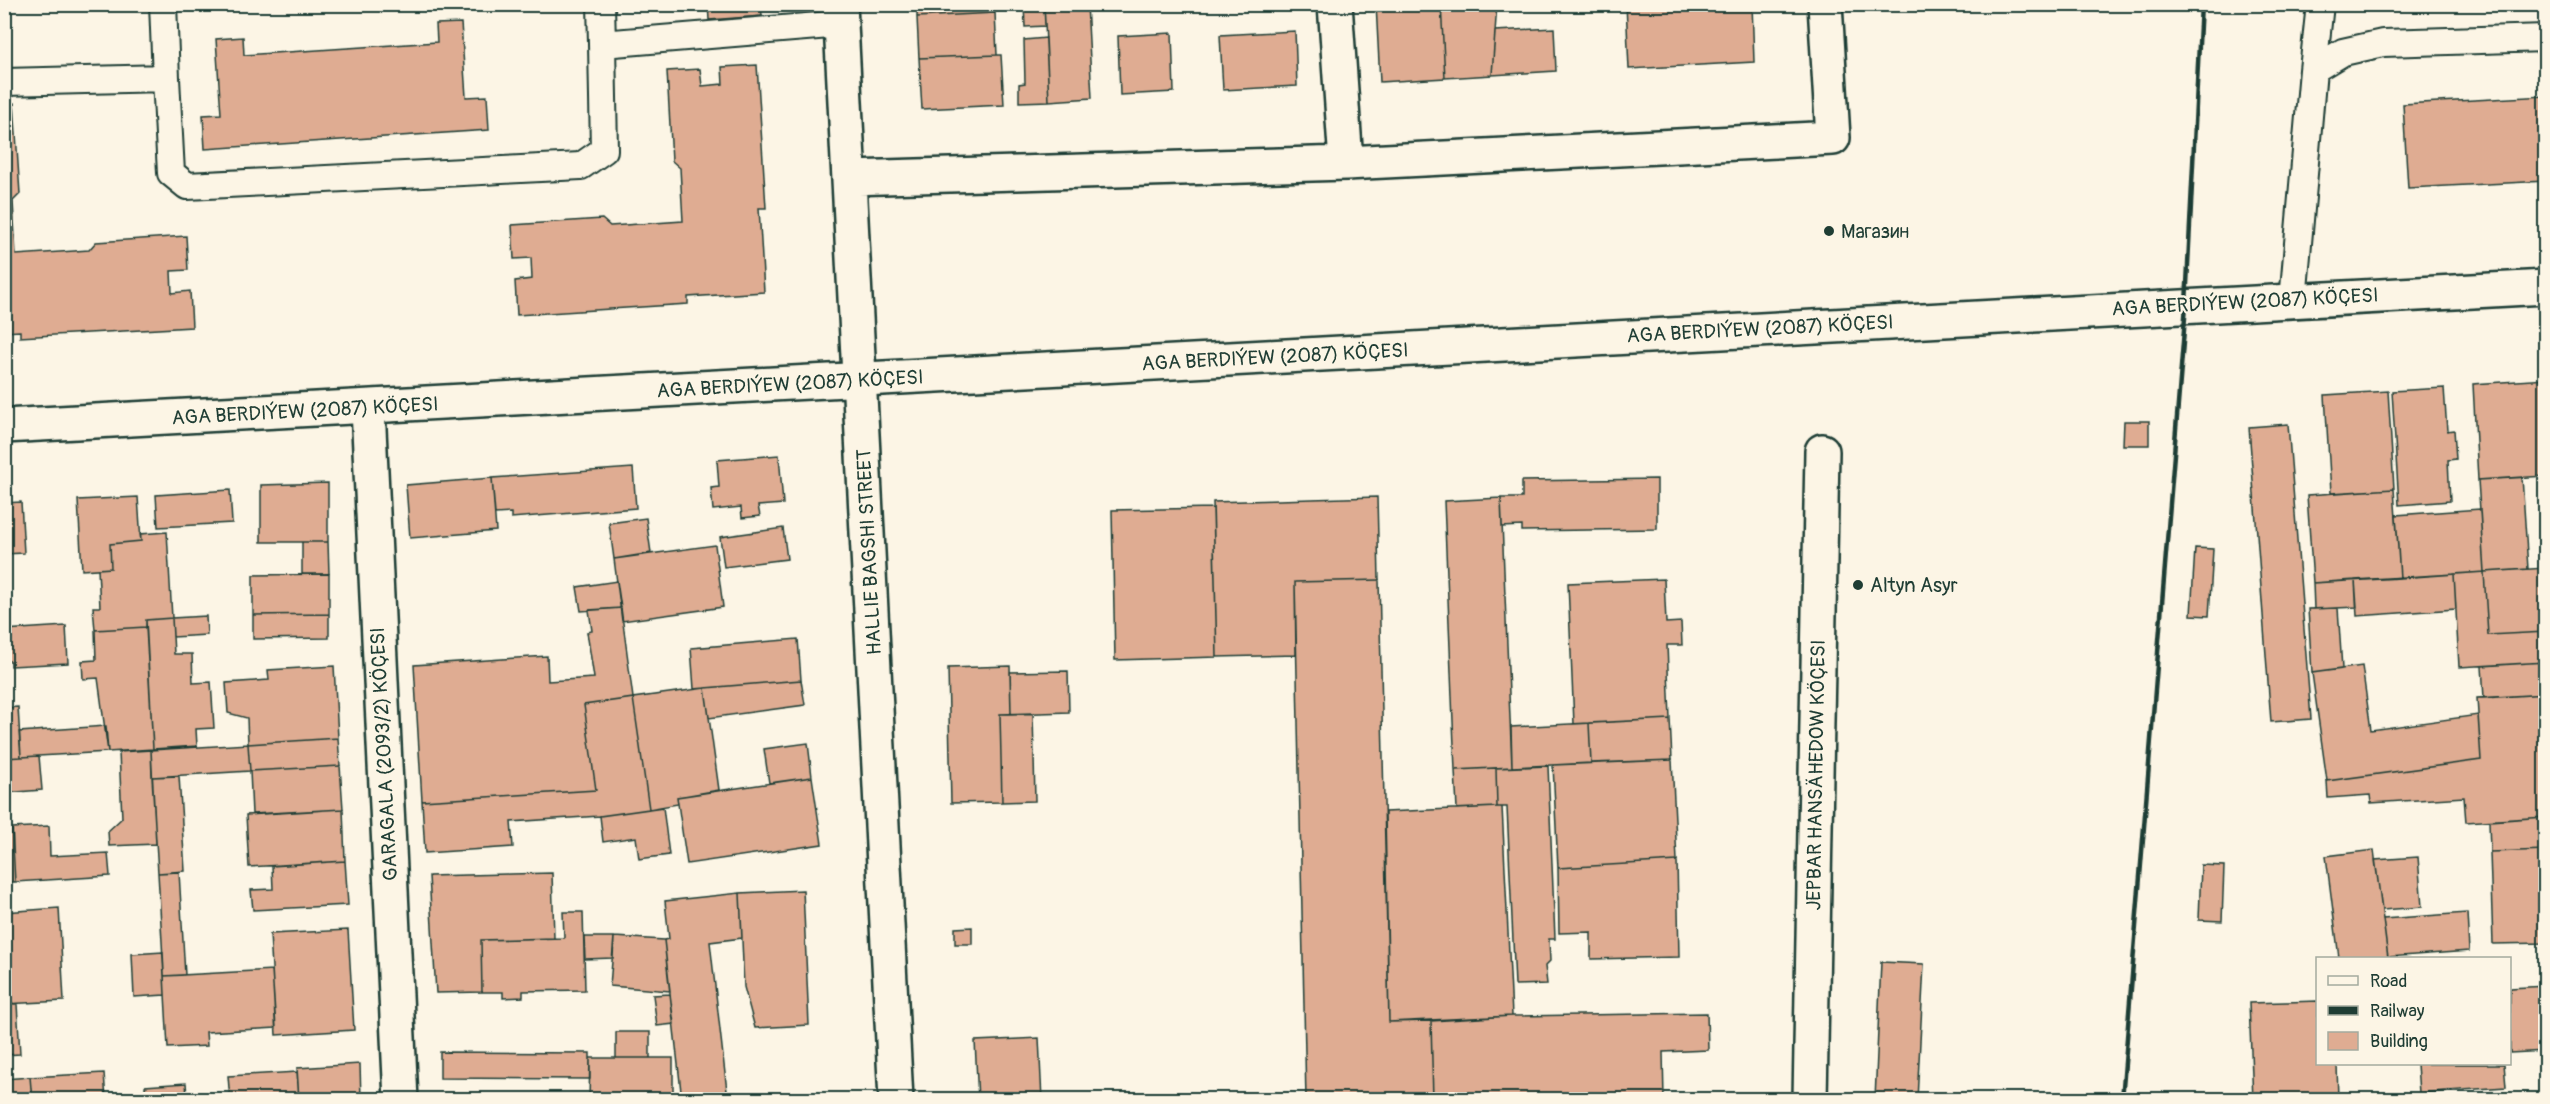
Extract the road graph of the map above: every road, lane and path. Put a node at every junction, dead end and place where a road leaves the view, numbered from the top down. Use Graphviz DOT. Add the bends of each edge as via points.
graph roads {
  1 [pos="163,4"];
  2 [pos="601,4"];
  3 [pos="1335,4"];
  4 [pos="1825,4"];
  5 [pos="2320,4"];
  6 [pos="841,14"];
  7 [pos="2546,38"];
  8 [pos="602,44"];
  9 [pos="2313,69"];
  10 [pos="166,78"];
  11 [pos="4,82"];
  12 [pos="1346,163"];
  13 [pos="850,178"];
  14 [pos="2546,287"];
  15 [pos="2293,301"];
  16 [pos="861,380"];
  17 [pos="368,408"];
  18 [pos="4,426"];
  19 [pos="1822,451"];
  20 [pos="401,1100"];
  21 [pos="896,1100"];
  22 [pos="1810,1100"];
  1 -- 10 [label="lane"];
  2 -- 8 [label="lane"];
  3 -- 12 [label="street"];
  4 -- 12 [label="street" via="1833,138"];
  5 -- 9 [label="lane"];
  6 -- 8 [label="lane"];
  6 -- 13 [label="street, HALLIE BAGSHI STREET"];
  7 -- 9 [label="lane" via="2383,43 2343,52"];
  8 -- 10 [label="lane" via="604,150 581,166 187,186 171,173"];
  9 -- 15 [label="lane"];
  10 -- 11 [label="lane"];
  12 -- 13 [label="street"];
  13 -- 16 [label="street, HALLIE BAGSHI STREET"];
  14 -- 15 [label="street, AGA BERDIÝEW (2087) KÖÇESI"];
  15 -- 16 [label="street, AGA BERDIÝEW (2087) KÖÇESI"];
  16 -- 17 [label="street, AGA BERDIÝEW (2087) KÖÇESI"];
  16 -- 21 [label="street, HALLIE BAGSHI STREET"];
  17 -- 18 [label="street, AGA BERDIÝEW (2087) KÖÇESI"];
  17 -- 20 [label="street, GARAGALA (2093/2) KÖÇESI"];
  19 -- 22 [label="street, JEPBAR HANSÄHEDOW KÖÇESI"];
}
